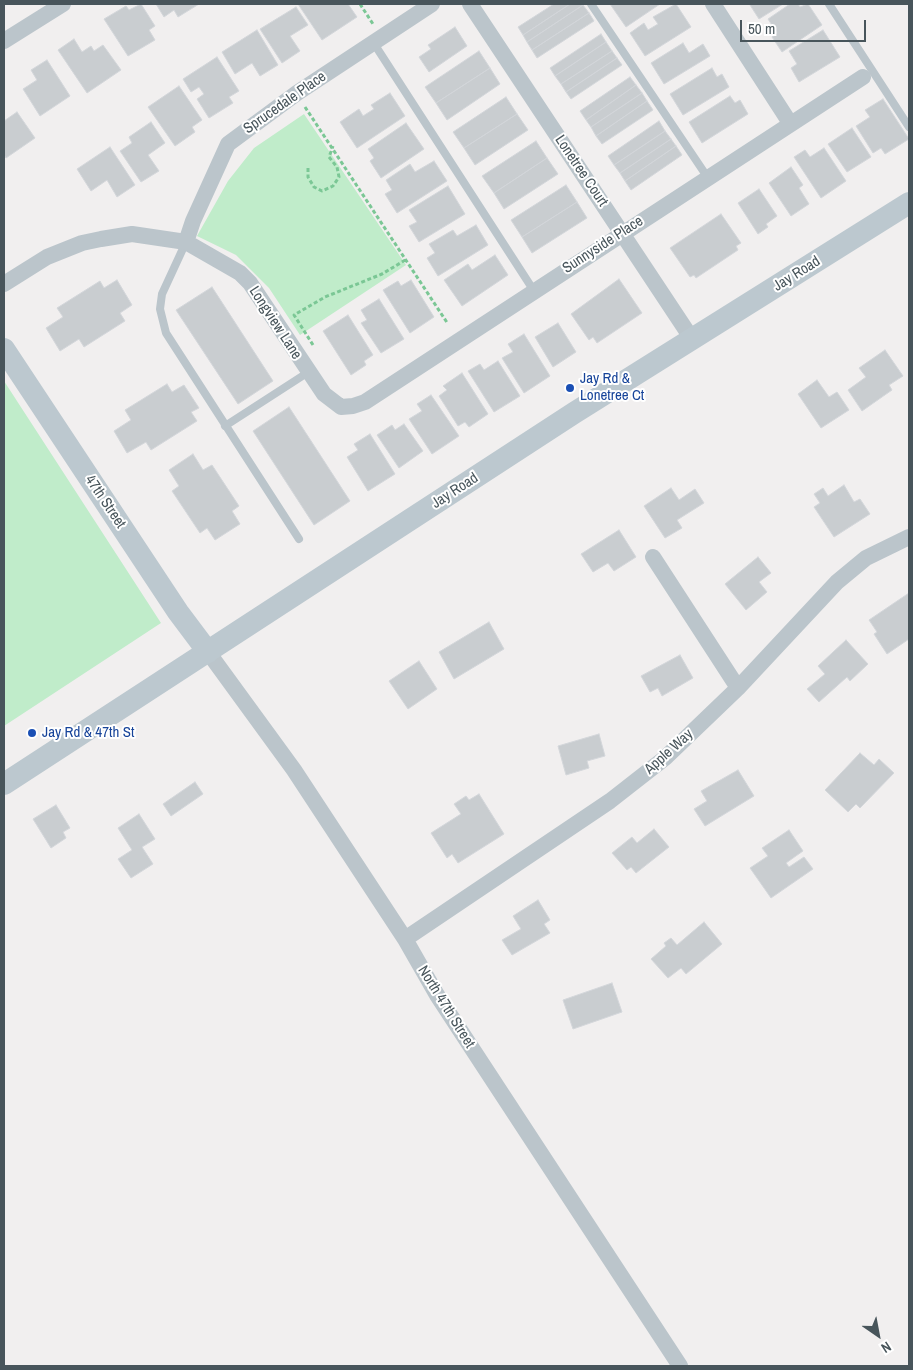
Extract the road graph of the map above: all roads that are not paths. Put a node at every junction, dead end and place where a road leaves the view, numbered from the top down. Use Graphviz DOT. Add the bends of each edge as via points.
graph roads {
  1 [pos="63,4"];
  2 [pos="432,4"];
  3 [pos="470,4"];
  4 [pos="591,4"];
  5 [pos="713,4"];
  6 [pos="829,4"];
  7 [pos="377,39"];
  8 [pos="4,42"];
  9 [pos="863,76"];
  10 [pos="790,123"];
  11 [pos="909,127"];
  12 [pos="708,178"];
  13 [pos="909,203"];
  14 [pos="622,232"];
  15 [pos="186,242"];
  16 [pos="4,284"];
  17 [pos="534,290"];
  18 [pos="692,339"];
  19 [pos="4,349"];
  20 [pos="307,373"];
  21 [pos="341,406"];
  22 [pos="225,426"];
  23 [pos="909,537"];
  24 [pos="300,538"];
  25 [pos="653,557"];
  26 [pos="208,652"];
  27 [pos="738,688"];
  28 [pos="4,784"];
  29 [pos="405,939"];
  30 [pos="680,1366"];
  1 -- 8 [label="street"];
  2 -- 7 [label="street, Sprucedale Place"];
  3 -- 14 [label="street, Lonetree Court"];
  4 -- 12 [label="lane"];
  5 -- 10 [label="street"];
  6 -- 11 [label="lane"];
  7 -- 15 [label="street, Sprucedale Place" via="228,144"];
  7 -- 17 [label="lane"];
  9 -- 10 [label="street, Sunnyside Place"];
  10 -- 12 [label="street, Sunnyside Place"];
  12 -- 14 [label="street, Sunnyside Place"];
  13 -- 18 [label="street, Jay Road"];
  14 -- 17 [label="street, Sunnyside Place"];
  14 -- 18 [label="street, Lonetree Court"];
  15 -- 16 [label="street, Longview Lane" via="132,234 101,239 47,257"];
  15 -- 20 [label="street, Longview Lane" via="228,265 250,283"];
  15 -- 22 [label="lane" via="162,294 162,320 166,332"];
  17 -- 21 [label="street, Sunnyside Place" via="365,402"];
  18 -- 26 [label="street, Jay Road"];
  19 -- 26 [label="street, 47th Street"];
  20 -- 21 [label="street, Longview Lane" via="324,394"];
  20 -- 22 [label="lane"];
  22 -- 24 [label="lane"];
  23 -- 27 [label="street, Apple Way" via="866,558 837,582"];
  25 -- 27 [label="street"];
  26 -- 28 [label="street, Jay Road"];
  26 -- 29 [label="street, North 47th Street" via="294,770"];
  27 -- 29 [label="street, Apple Way" via="664,758 610,801"];
  29 -- 30 [label="street, North 47th Street" via="436,995"];
}
